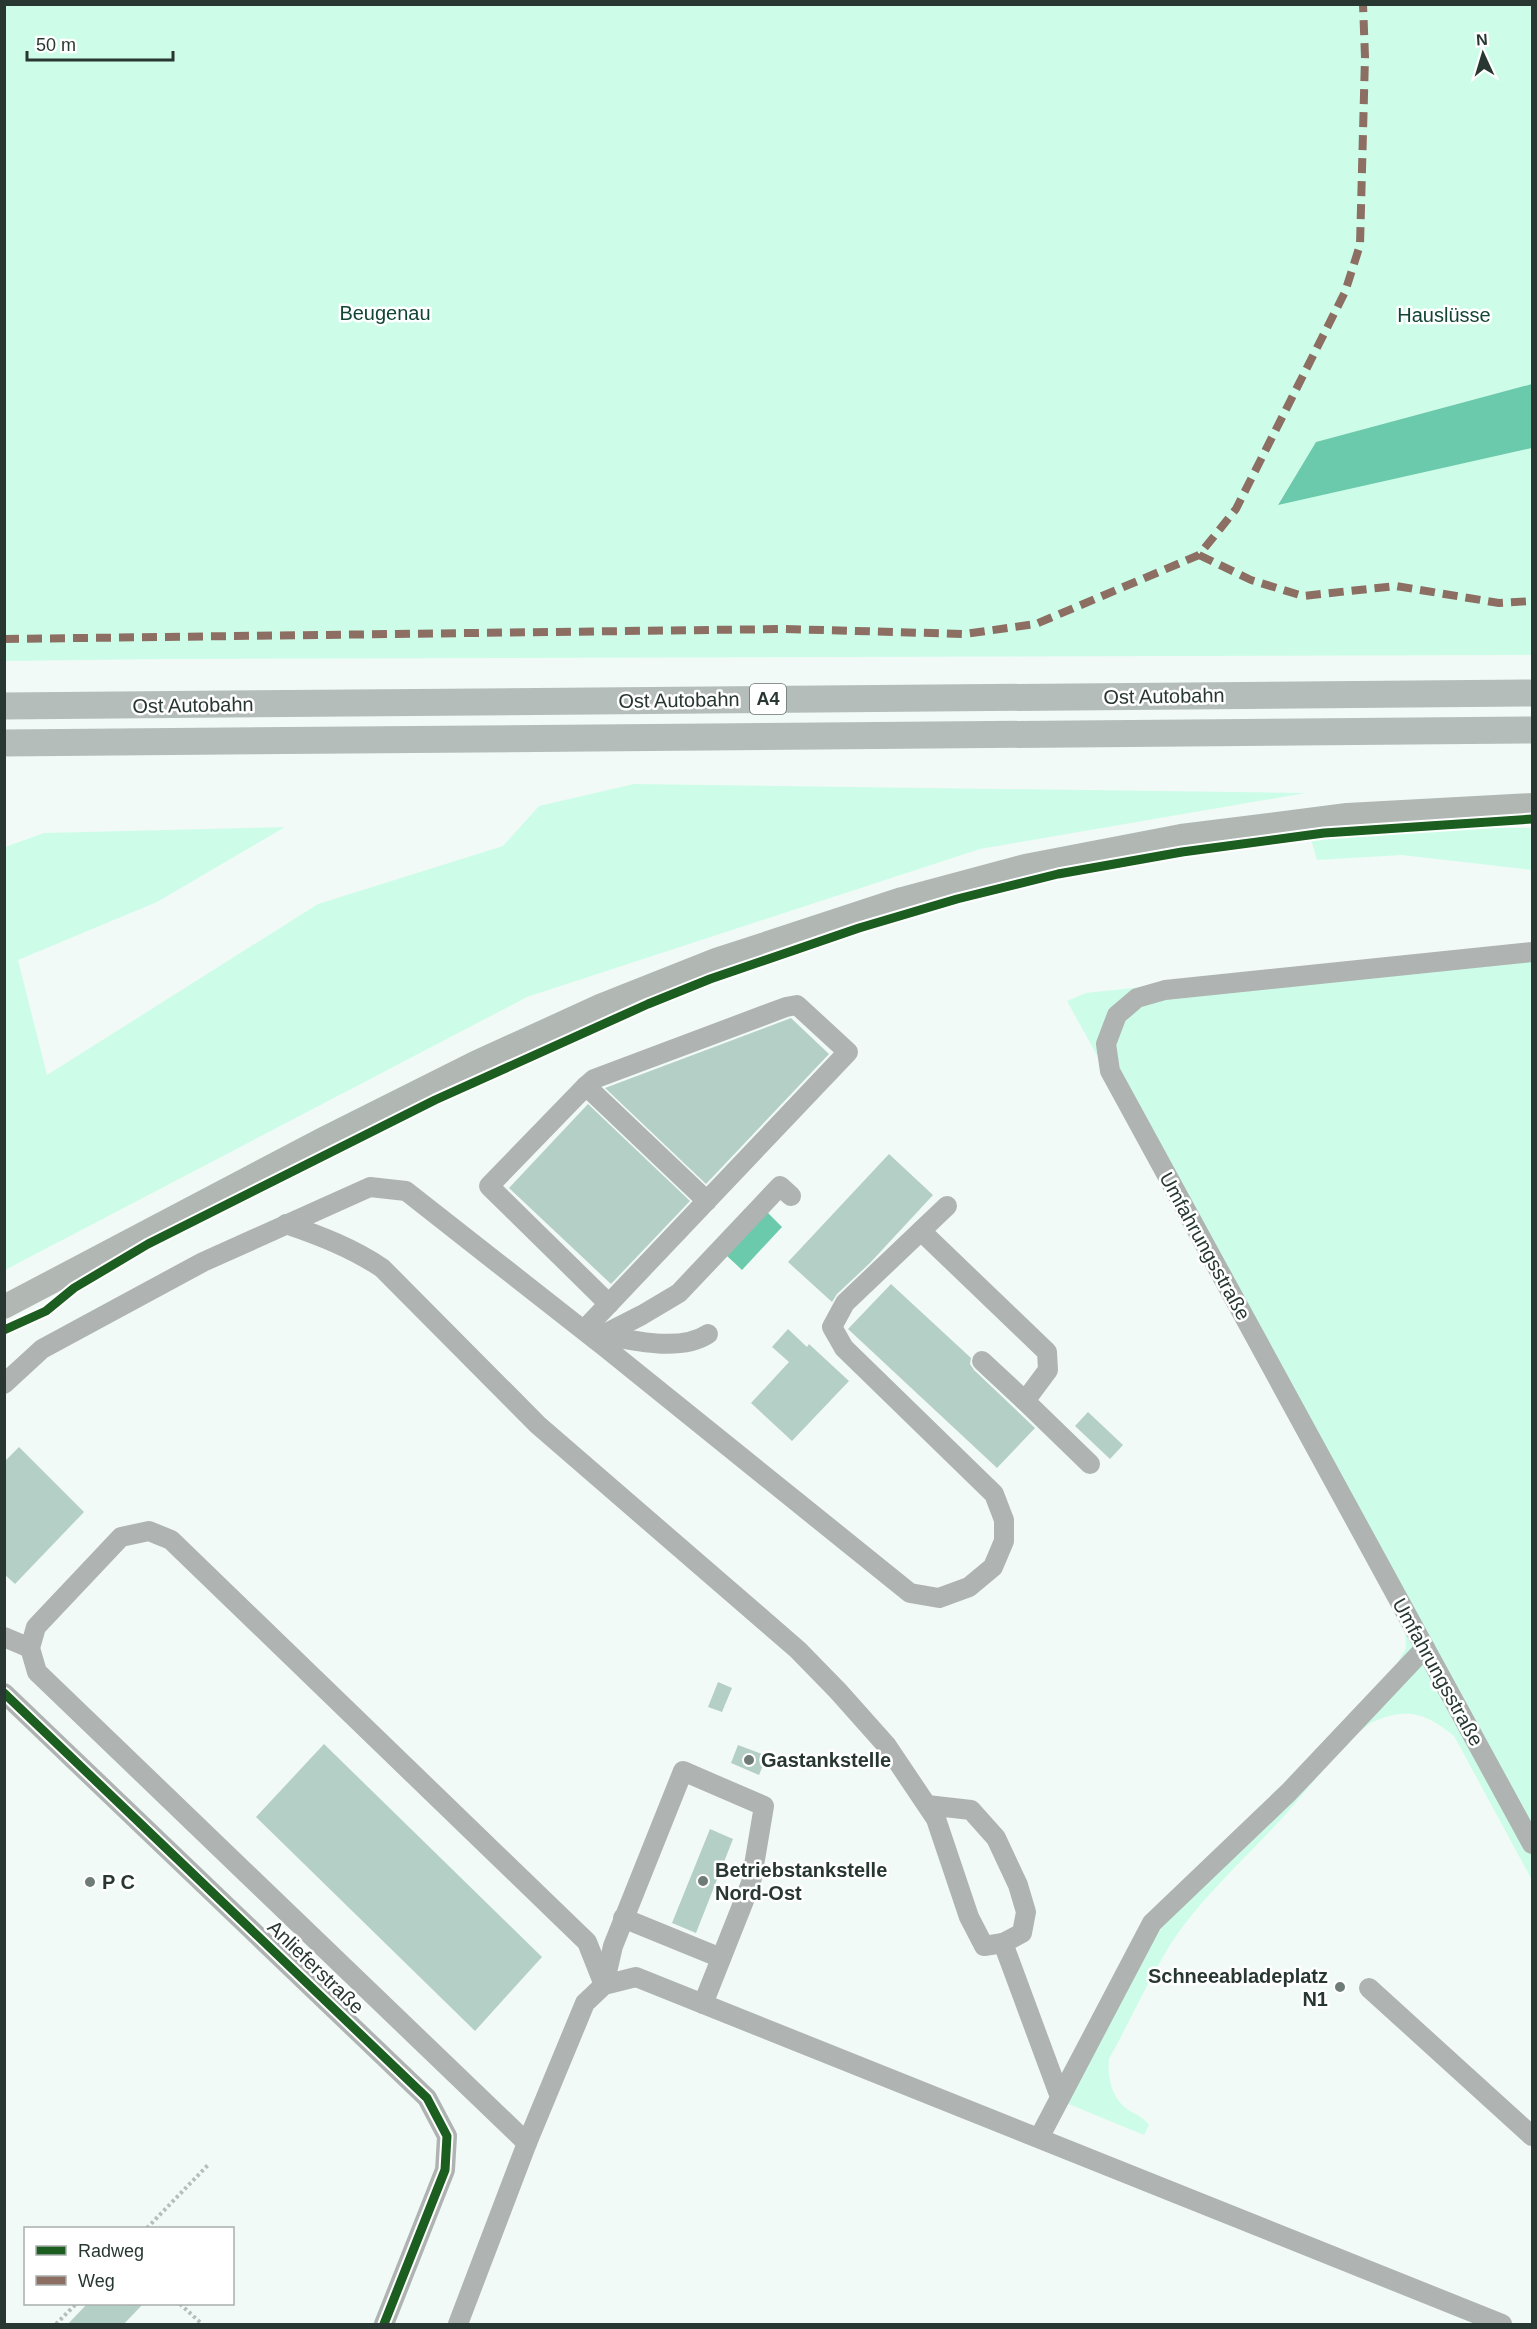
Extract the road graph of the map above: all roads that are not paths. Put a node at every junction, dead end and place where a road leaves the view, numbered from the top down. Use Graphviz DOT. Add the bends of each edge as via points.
graph roads {
  1 [pos="1533,693"];
  2 [pos="4,706"];
  3 [pos="1533,730"];
  4 [pos="4,743"];
  5 [pos="1533,805"];
  6 [pos="1533,952"];
  7 [pos="586,1086"];
  8 [pos="791,1196"];
  9 [pos="707,1202"];
  10 [pos="947,1206"];
  11 [pos="286,1224"];
  12 [pos="921,1231"];
  13 [pos="609,1304"];
  14 [pos="4,1307"];
  15 [pos="708,1334"];
  16 [pos="594,1335"];
  17 [pos="982,1361"];
  18 [pos="4,1384"];
  19 [pos="1025,1401"];
  20 [pos="1090,1464"];
  21 [pos="4,1637"];
  22 [pos="30,1648"];
  23 [pos="1425,1648"];
  24 [pos="4,1693"];
  25 [pos="927,1805"];
  26 [pos="1533,1844"];
  27 [pos="624,1918"];
  28 [pos="1003,1943"];
  29 [pos="721,1958"];
  30 [pos="604,1985"];
  31 [pos="1369,1988"];
  32 [pos="703,2004"];
  33 [pos="1060,2097"];
  34 [pos="1533,2136"];
  35 [pos="1039,2138"];
  36 [pos="527,2143"];
  37 [pos="384,2325"];
  38 [pos="458,2325"];
  39 [pos="1502,2325"];
  1 -- 2 [label="highway, Ost Autobahn / A4"];
  3 -- 4 [label="highway, Ost Autobahn / A4"];
  5 -- 14 [label="main road" via="1347,815 1159,841 1025,866 902,899 716,960 600,1006 475,1063"];
  6 -- 23 [label="street, Umfahrungsstraße" via="1165,990 1137,998 1117,1015 1106,1044 1110,1071"];
  7 -- 9 [label="street"];
  7 -- 9 [label="street" via="594,1079 797,1005 848,1052"];
  7 -- 13 [label="street" via="489,1186"];
  8 -- 16 [label="street" via="780,1186 679,1293 642,1315"];
  9 -- 13 [label="street"];
  10 -- 12 [label="street"];
  11 -- 16 [label="street" via="370,1187 406,1191"];
  11 -- 18 [label="street" via="203,1262 42,1349"];
  11 -- 25 [label="street" via="359,1252 382,1268 538,1425 822,1674 887,1746"];
  12 -- 16 [label="street" via="845,1303 832,1327 844,1348 994,1494 1004,1520 1004,1541 993,1567 969,1587 939,1598 910,1593"];
  12 -- 19 [label="street" via="1047,1352 1048,1370"];
  13 -- 16 [label="street"];
  15 -- 16 [label="street" via="687,1344"];
  17 -- 19 [label="street"];
  19 -- 20 [label="street"];
  21 -- 22 [label="street"];
  22 -- 30 [label="street" via="36,1627 121,1537 149,1531 171,1540 587,1942"];
  22 -- 36 [label="street" via="37,1672"];
  23 -- 26 [label="street, Umfahrungsstraße"];
  23 -- 33 [label="street" via="1289,1792 1152,1923"];
  24 -- 37 [label="street, Anlieferstraße" via="427,2098 447,2136 445,2170"];
  25 -- 28 [label="street" via="936,1819 969,1917 984,1946"];
  25 -- 28 [label="street" via="971,1810 996,1838 1026,1912 1022,1933"];
  27 -- 29 [label="street"];
  27 -- 29 [label="street" via="683,1771 764,1806 751,1883"];
  27 -- 30 [label="street"];
  28 -- 33 [label="street"];
  29 -- 32 [label="street"];
  30 -- 32 [label="street" via="636,1977"];
  30 -- 36 [label="street" via="585,2003"];
  31 -- 34 [label="street"];
  32 -- 35 [label="street"];
  33 -- 35 [label="street"];
  35 -- 39 [label="street"];
  36 -- 38 [label="street"];
}
